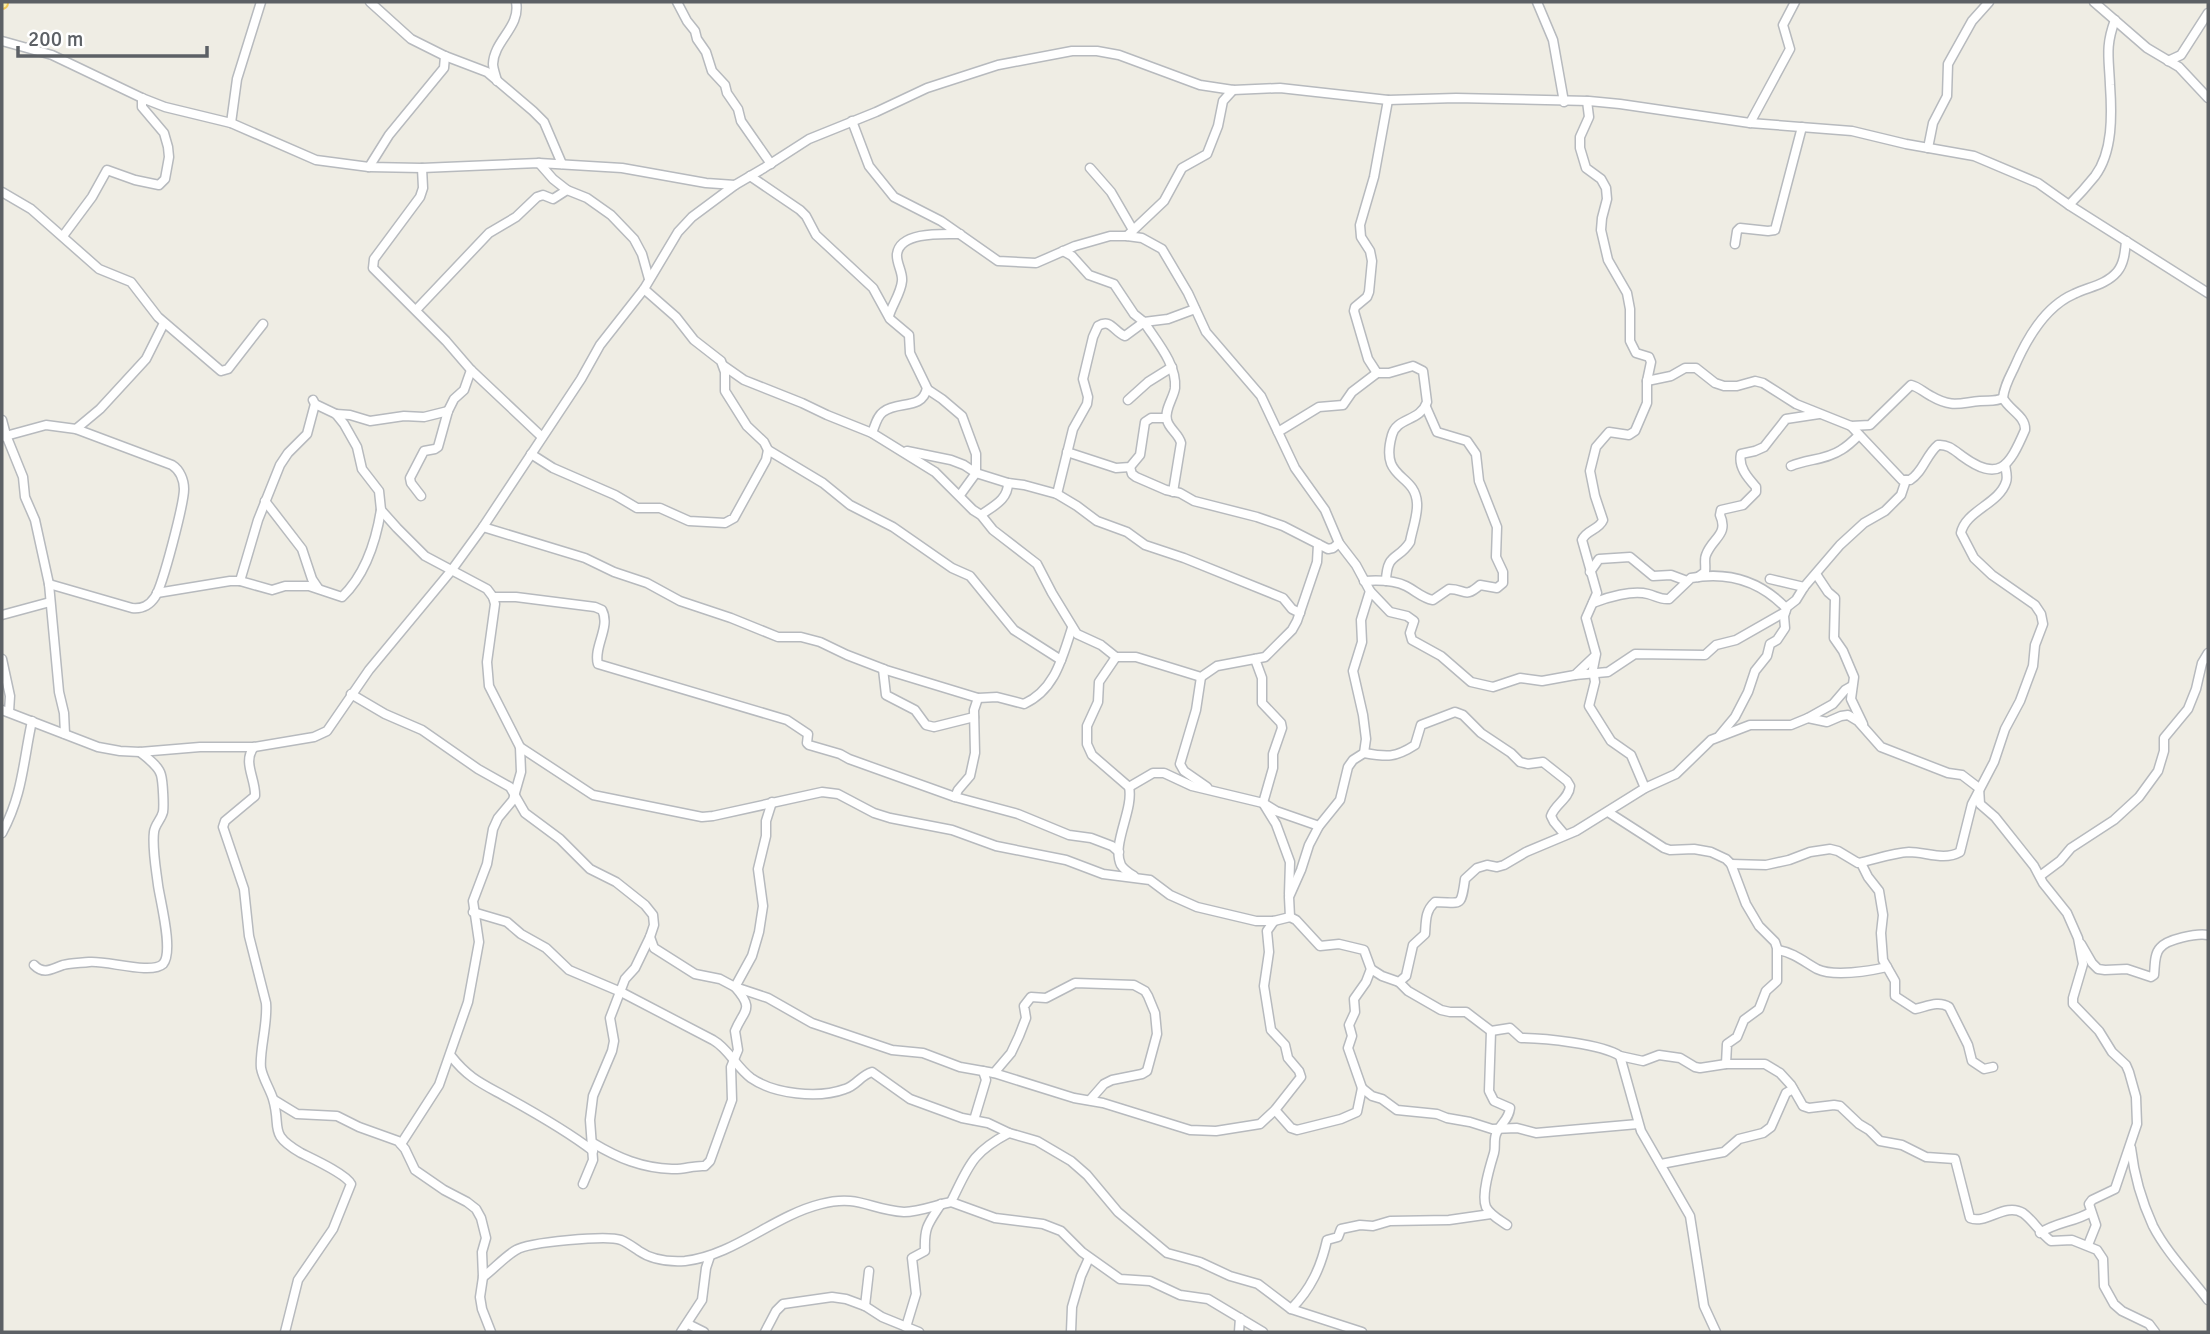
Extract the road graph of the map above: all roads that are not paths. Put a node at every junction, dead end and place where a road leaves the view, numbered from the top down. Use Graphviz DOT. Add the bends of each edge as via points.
graph roads {
  1 [pos="261,2"];
  2 [pos="370,2"];
  3 [pos="516,2"];
  4 [pos="677,2"];
  5 [pos="1537,2"];
  6 [pos="1796,2"];
  7 [pos="1989,2"];
  8 [pos="2094,2"];
  9 [pos="2208,13"];
  10 [pos="2115,20"];
  11 [pos="2,41"];
  12 [pos="445,56"];
  13 [pos="2168,61"];
  14 [pos="497,81"];
  15 [pos="1233,90"];
  16 [pos="142,98"];
  17 [pos="2208,98"];
  18 [pos="1388,100"];
  19 [pos="1587,101"];
  20 [pos="1564,102"];
  21 [pos="852,121"];
  22 [pos="231,123"];
  23 [pos="1750,123"];
  24 [pos="1802,127"];
  25 [pos="1928,148"];
  26 [pos="539,163"];
  27 [pos="562,164"];
  28 [pos="771,164"];
  29 [pos="369,167"];
  30 [pos="422,168"];
  31 [pos="1090,168"];
  32 [pos="750,176"];
  33 [pos="734,185"];
  34 [pos="567,190"];
  35 [pos="2,192"];
  36 [pos="2069,205"];
  37 [pos="960,233"];
  38 [pos="1130,233"];
  39 [pos="63,236"];
  40 [pos="2126,242"];
  41 [pos="1735,244"];
  42 [pos="1063,251"];
  43 [pos="649,279"];
  44 [pos="644,289"];
  45 [pos="2208,293"];
  46 [pos="1195,309"];
  47 [pos="416,310"];
  48 [pos="889,317"];
  49 [pos="164,323"];
  50 [pos="1144,323"];
  51 [pos="263,324"];
  52 [pos="724,366"];
  53 [pos="1172,367"];
  54 [pos="471,370"];
  55 [pos="1377,373"];
  56 [pos="1647,381"];
  57 [pos="927,389"];
  58 [pos="2003,398"];
  59 [pos="1128,400"];
  60 [pos="1426,407"];
  61 [pos="448,411"];
  62 [pos="336,414"];
  63 [pos="1820,414"];
  64 [pos="1166,418"];
  65 [pos="2,420"];
  66 [pos="1851,426"];
  67 [pos="76,429"];
  68 [pos="1278,432"];
  69 [pos="872,433"];
  70 [pos="1859,435"];
  71 [pos="4,436"];
  72 [pos="542,437"];
  73 [pos="897,449"];
  74 [pos="768,450"];
  75 [pos="1067,452"];
  76 [pos="531,454"];
  77 [pos="2005,465"];
  78 [pos="1791,466"];
  79 [pos="1130,467"];
  80 [pos="976,473"];
  81 [pos="1906,480"];
  82 [pos="1008,484"];
  83 [pos="1173,492"];
  84 [pos="960,495"];
  85 [pos="1057,495"];
  86 [pos="421,496"];
  87 [pos="265,501"];
  88 [pos="381,510"];
  89 [pos="981,515"];
  90 [pos="482,527"];
  91 [pos="1339,543"];
  92 [pos="1318,544"];
  93 [pos="451,571"];
  94 [pos="1590,572"];
  95 [pos="1816,574"];
  96 [pos="1698,577"];
  97 [pos="1770,579"];
  98 [pos="1687,580"];
  99 [pos="240,581"];
  100 [pos="1364,581"];
  101 [pos="1386,581"];
  102 [pos="49,584"];
  103 [pos="1804,587"];
  104 [pos="318,588"];
  105 [pos="1370,591"];
  106 [pos="157,593"];
  107 [pos="493,597"];
  108 [pos="50,602"];
  109 [pos="1593,603"];
  110 [pos="1786,610"];
  111 [pos="1300,613"];
  112 [pos="2,615"];
  113 [pos="1072,628"];
  114 [pos="2208,653"];
  115 [pos="1596,654"];
  116 [pos="1116,657"];
  117 [pos="2,659"];
  118 [pos="1255,659"];
  119 [pos="1061,660"];
  120 [pos="883,669"];
  121 [pos="1594,674"];
  122 [pos="1575,675"];
  123 [pos="1201,677"];
  124 [pos="1852,686"];
  125 [pos="351,694"];
  126 [pos="978,698"];
  127 [pos="6,711"];
  128 [pos="974,717"];
  129 [pos="1808,718"];
  130 [pos="32,721"];
  131 [pos="1864,727"];
  132 [pos="65,734"];
  133 [pos="1720,736"];
  134 [pos="254,747"];
  135 [pos="520,747"];
  136 [pos="140,752"];
  137 [pos="1364,753"];
  138 [pos="1129,787"];
  139 [pos="1644,788"];
  140 [pos="1979,788"];
  141 [pos="1216,792"];
  142 [pos="515,793"];
  143 [pos="955,797"];
  144 [pos="772,802"];
  145 [pos="1264,803"];
  146 [pos="1608,812"];
  147 [pos="1319,826"];
  148 [pos="2,833"];
  149 [pos="1565,835"];
  150 [pos="1119,852"];
  151 [pos="1861,863"];
  152 [pos="1731,864"];
  153 [pos="2040,876"];
  154 [pos="1135,877"];
  155 [pos="1289,897"];
  156 [pos="473,912"];
  157 [pos="1290,917"];
  158 [pos="1274,921"];
  159 [pos="2208,935"];
  160 [pos="650,937"];
  161 [pos="2078,938"];
  162 [pos="1778,950"];
  163 [pos="34,965"];
  164 [pos="1887,967"];
  165 [pos="1371,969"];
  166 [pos="1399,982"];
  167 [pos="735,987"];
  168 [pos="621,992"];
  169 [pos="1492,1031"];
  170 [pos="451,1055"];
  171 [pos="1620,1056"];
  172 [pos="734,1060"];
  173 [pos="1726,1064"];
  174 [pos="1993,1067"];
  175 [pos="983,1071"];
  176 [pos="994,1073"];
  177 [pos="1362,1088"];
  178 [pos="1793,1088"];
  179 [pos="274,1100"];
  180 [pos="1090,1100"];
  181 [pos="1275,1110"];
  182 [pos="974,1120"];
  183 [pos="1639,1124"];
  184 [pos="1499,1128"];
  185 [pos="1009,1133"];
  186 [pos="401,1144"];
  187 [pos="2130,1145"];
  188 [pos="593,1147"];
  189 [pos="1661,1164"];
  190 [pos="583,1184"];
  191 [pos="946,1203"];
  192 [pos="2091,1212"];
  193 [pos="1491,1214"];
  194 [pos="1507,1225"];
  195 [pos="2040,1233"];
  196 [pos="2088,1245"];
  197 [pos="710,1256"];
  198 [pos="1089,1258"];
  199 [pos="869,1271"];
  200 [pos="483,1278"];
  201 [pos="2208,1300"];
  202 [pos="865,1306"];
  203 [pos="1291,1309"];
  204 [pos="1240,1318"];
  205 [pos="688,1324"];
  206 [pos="906,1327"];
  207 [pos="285,1332"];
  208 [pos="491,1332"];
  209 [pos="681,1332"];
  210 [pos="704,1332"];
  211 [pos="765,1332"];
  212 [pos="919,1332"];
  213 [pos="1071,1332"];
  214 [pos="1239,1332"];
  215 [pos="1263,1332"];
  216 [pos="1362,1332"];
  217 [pos="1716,1332"];
  218 [pos="2155,1332"];
  1 -- 22 [label="street" via="237,79"];
  2 -- 12 [label="street" via="411,39"];
  3 -- 14 [label="street" via="515,19 496,52"];
  4 -- 28 [label="street" via="741,121"];
  5 -- 20 [label="street" via="1553,40"];
  6 -- 23 [label="street" via="1783,25 1790,49"];
  7 -- 25 [label="street" via="1972,21 1948,64 1947,96 1933,123"];
  8 -- 10 [label="street"];
  9 -- 13 [label="street" via="2181,54"];
  10 -- 13 [label="street"];
  10 -- 36 [label="street" via="2107,51 2106,154 2095,177"];
  11 -- 16 [label="street" via="52,55"];
  12 -- 14 [label="street" via="481,69"];
  12 -- 29 [label="street" via="444,68"];
  13 -- 17 [label="street"];
  14 -- 27 [label="street" via="544,122"];
  15 -- 18 [label="street" via="1280,88"];
  15 -- 21 [label="street" via="1200,86 1119,55 1072,51 952,78"];
  15 -- 38 [label="street" via="1223,101 1209,150 1182,168 1164,201"];
  16 -- 22 [label="street"];
  16 -- 39 [label="street" via="142,107 164,133 168,148 165,179 159,185 105,171"];
  18 -- 20 [label="street"];
  18 -- 55 [label="street" via="1359,232 1372,261 1369,292 1354,311 1368,359"];
  19 -- 20 [label="street"];
  19 -- 23 [label="street"];
  19 -- 56 [label="street" via="1589,117 1580,148 1586,168 1606,188 1601,230 1608,260 1627,293 1632,346 1650,359"];
  21 -- 28 [label="street" via="809,139"];
  21 -- 37 [label="street" via="869,166 894,197"];
  22 -- 29 [label="street" via="316,160"];
  23 -- 24 [label="street"];
  24 -- 25 [label="street" via="1852,131"];
  24 -- 41 [label="street" via="1775,230 1740,228"];
  25 -- 36 [label="street" via="1990,161 2031,179"];
  26 -- 27 [label="street"];
  26 -- 30 [label="street"];
  26 -- 34 [label="street"];
  27 -- 33 [label="street"];
  28 -- 32 [label="street"];
  29 -- 30 [label="street"];
  30 -- 47 [label="street" via="420,197 372,265"];
  31 -- 38 [label="street" via="1111,192"];
  32 -- 33 [label="street"];
  32 -- 48 [label="street" via="800,209 820,239 873,288"];
  33 -- 43 [label="street" via="684,224"];
  34 -- 43 [label="street" via="592,201 634,239"];
  34 -- 47 [label="street" via="554,199 537,197 489,233"];
  35 -- 39 [label="street"];
  36 -- 40 [label="street"];
  37 -- 42 [label="street" via="1004,262 1036,263"];
  37 -- 48 [label="street" via="917,236 900,248 902,283"];
  38 -- 42 [label="street"];
  38 -- 46 [label="street" via="1162,249"];
  39 -- 49 [label="street" via="99,269 131,282"];
  40 -- 45 [label="street"];
  40 -- 58 [label="street" via="2116,274 2069,296 2032,331"];
  42 -- 50 [label="street" via="1088,275 1114,284"];
  43 -- 44 [label="street"];
  44 -- 52 [label="street"];
  44 -- 72 [label="street" via="600,345"];
  46 -- 50 [label="street"];
  46 -- 68 [label="street" via="1210,338 1256,387"];
  47 -- 54 [label="street"];
  48 -- 57 [label="street" via="909,335 910,353"];
  49 -- 51 [label="street" via="224,372"];
  49 -- 67 [label="street" via="146,359"];
  50 -- 53 [label="street"];
  50 -- 75 [label="street" via="1125,336 1110,324 1096,329 1083,379 1087,404 1075,423"];
  52 -- 69 [label="street" via="744,380"];
  52 -- 74 [label="street" via="725,391"];
  53 -- 59 [label="street"];
  53 -- 64 [label="street" via="1175,388"];
  54 -- 61 [label="street" via="464,390"];
  54 -- 72 [label="street"];
  55 -- 60 [label="street" via="1413,366 1423,371"];
  55 -- 68 [label="street" via="1343,404 1319,407"];
  56 -- 63 [label="street" via="1693,367 1724,386 1763,383"];
  56 -- 94 [label="street" via="1647,403 1635,431 1629,435 1607,433 1597,443 1591,463 1603,520 1582,537"];
  57 -- 69 [label="street" via="916,403 883,411"];
  57 -- 80 [label="street" via="962,416 975,454"];
  58 -- 66 [label="street" via="1956,405 1911,385 1870,425"];
  58 -- 77 [label="street" via="2026,425"];
  60 -- 101 [label="street" via="1392,434 1391,464 1409,484 1417,503 1410,542 1389,563"];
  60 -- 101 [label="street" via="1437,432 1467,441 1476,454 1478,478 1497,527 1496,557 1503,583 1497,588 1480,585 1467,594 1449,589 1433,600"];
  61 -- 62 [label="street" via="370,421"];
  61 -- 86 [label="street" via="438,447 424,451 410,481"];
  62 -- 87 [label="street" via="314,402 307,435 283,458"];
  62 -- 88 [label="street" via="357,447 362,470 379,491"];
  63 -- 66 [label="street"];
  63 -- 96 [label="street" via="1786,419 1764,447 1741,454 1756,492 1743,505 1721,510 1723,529 1707,553 1705,572"];
  64 -- 79 [label="street" via="1145,422 1140,455"];
  64 -- 83 [label="street" via="1181,443"];
  65 -- 71 [label="street"];
  66 -- 70 [label="street"];
  67 -- 71 [label="street" via="46,425"];
  67 -- 106 [label="street" via="173,465 180,474 183,496"];
  68 -- 91 [label="street" via="1301,477 1325,510"];
  69 -- 73 [label="street"];
  70 -- 78 [label="street" via="1829,456"];
  70 -- 81 [label="street"];
  71 -- 102 [label="street" via="23,477"];
  72 -- 76 [label="street"];
  73 -- 80 [label="street" via="958,462"];
  73 -- 84 [label="street" via="935,472"];
  74 -- 76 [label="street" via="734,519 725,523 684,520 660,508 637,508"];
  74 -- 119 [label="street" via="970,576 1014,629"];
  75 -- 79 [label="street" via="1116,468"];
  75 -- 85 [label="street"];
  76 -- 90 [label="street"];
  77 -- 81 [label="street" via="1988,470 1938,444 1918,474"];
  77 -- 140 [label="street" via="2003,488 1966,522 1961,533 1975,558 1992,575 2035,605 2043,624 2034,666"];
  79 -- 83 [label="street" via="1133,475"];
  80 -- 82 [label="street"];
  80 -- 84 [label="street"];
  81 -- 95 [label="street" via="1901,495 1840,545"];
  82 -- 85 [label="street"];
  82 -- 89 [label="street" via="1002,500"];
  83 -- 92 [label="street" via="1283,526"];
  84 -- 89 [label="street"];
  85 -- 111 [label="street" via="1097,522 1283,598"];
  87 -- 99 [label="street"];
  87 -- 104 [label="street" via="302,550"];
  88 -- 93 [label="street" via="425,556"];
  88 -- 104 [label="street" via="364,566 344,596"];
  89 -- 113 [label="street" via="1037,564"];
  90 -- 93 [label="street"];
  90 -- 120 [label="street" via="585,558 680,601 778,637 825,644"];
  91 -- 92 [label="street" via="1330,549"];
  91 -- 100 [label="street"];
  92 -- 111 [label="street" via="1317,562"];
  93 -- 107 [label="street" via="487,589"];
  93 -- 125 [label="street"];
  94 -- 98 [label="street" via="1600,559 1630,557 1653,576"];
  94 -- 109 [label="street" via="1597,593"];
  95 -- 103 [label="street"];
  95 -- 124 [label="street" via="1835,598 1834,639 1854,677"];
  96 -- 98 [label="street"];
  96 -- 110 [label="street" via="1742,579 1776,598"];
  97 -- 103 [label="street"];
  98 -- 109 [label="street" via="1669,600 1639,593"];
  99 -- 104 [label="street" via="268,590"];
  99 -- 106 [label="street"];
  100 -- 101 [label="street"];
  100 -- 105 [label="street"];
  102 -- 106 [label="street" via="137,609 149,604"];
  102 -- 108 [label="street"];
  103 -- 110 [label="street"];
  105 -- 122 [label="street" via="1390,612 1414,621 1412,640 1441,656 1471,682 1495,687 1520,678 1542,681"];
  105 -- 137 [label="street" via="1353,671 1363,715"];
  107 -- 135 [label="street" via="489,686"];
  107 -- 143 [label="street" via="599,608 605,618 598,664 787,720 808,734 809,745"];
  108 -- 112 [label="street"];
  108 -- 132 [label="street"];
  109 -- 115 [label="street" via="1586,618"];
  110 -- 121 [label="street" via="1705,655 1635,654 1614,669"];
  110 -- 133 [label="street" via="1785,628 1770,644 1741,705"];
  111 -- 118 [label="street" via="1295,626 1272,651"];
  113 -- 116 [label="street"];
  113 -- 119 [label="street"];
  114 -- 153 [label="street" via="2186,713 2164,738 2158,771 2139,797"];
  115 -- 121 [label="street"];
  115 -- 122 [label="street"];
  116 -- 123 [label="street" via="1132,656"];
  116 -- 138 [label="street" via="1099,682 1087,744 1092,755"];
  117 -- 127 [label="street" via="10,696"];
  118 -- 123 [label="street" via="1217,666"];
  118 -- 145 [label="street" via="1262,678 1262,703 1282,728"];
  119 -- 126 [label="street" via="1048,686 1026,703"];
  120 -- 126 [label="street"];
  120 -- 128 [label="street" via="886,695 915,710 926,726"];
  121 -- 122 [label="street"];
  121 -- 139 [label="street" via="1590,710 1611,741 1631,755"];
  123 -- 141 [label="street" via="1180,764 1188,775"];
  124 -- 129 [label="street"];
  124 -- 131 [label="street" via="1851,701"];
  125 -- 134 [label="street" via="321,735"];
  125 -- 142 [label="street" via="422,730"];
  126 -- 128 [label="street"];
  127 -- 130 [label="street"];
  128 -- 143 [label="street" via="970,776"];
  129 -- 131 [label="street" via="1827,722 1848,715"];
  129 -- 133 [label="street" via="1788,725 1750,725"];
  130 -- 132 [label="street"];
  130 -- 148 [label="street" via="22,783"];
  131 -- 140 [label="street" via="1885,749 1962,775"];
  132 -- 136 [label="street" via="107,749"];
  133 -- 139 [label="street" via="1701,748 1676,775"];
  134 -- 136 [label="street"];
  134 -- 179 [label="street" via="249,758 254,796 223,827 244,889 249,936 266,1003 261,1068"];
  135 -- 142 [label="street" via="521,772"];
  135 -- 144 [label="street" via="601,798 706,817"];
  136 -- 163 [label="street" via="162,779 163,812 154,837 166,926 164,961 154,967 95,961 64,964 48,971"];
  137 -- 147 [label="street" via="1348,767 1340,800"];
  137 -- 149 [label="street" via="1399,754 1415,745 1424,722 1449,713 1463,715 1520,762 1543,762 1567,781 1569,793 1551,816"];
  138 -- 141 [label="street" via="1160,772"];
  138 -- 150 [label="street"];
  139 -- 146 [label="street"];
  140 -- 151 [label="street" via="1957,854 1905,852"];
  140 -- 153 [label="street" via="1980,804"];
  141 -- 145 [label="street"];
  142 -- 156 [label="street" via="491,835"];
  142 -- 160 [label="street" via="525,813 560,839 586,867 616,882 645,905 654,919"];
  143 -- 150 [label="street" via="1018,814"];
  144 -- 154 [label="street" via="838,793 879,815 1066,860 1102,874"];
  144 -- 167 [label="street" via="758,869 763,906 759,932"];
  145 -- 147 [label="street"];
  145 -- 155 [label="street" via="1290,862"];
  146 -- 149 [label="street"];
  146 -- 152 [label="street" via="1664,848 1716,853"];
  147 -- 155 [label="street"];
  149 -- 166 [label="street" via="1500,867 1478,868 1465,878 1458,902 1432,904 1425,934 1413,945 1406,976"];
  150 -- 154 [label="street" via="1124,869"];
  151 -- 152 [label="street" via="1830,849 1766,865"];
  151 -- 164 [label="street" via="1879,891"];
  152 -- 162 [label="street" via="1746,904"];
  153 -- 161 [label="street" via="2067,913"];
  154 -- 158 [label="street" via="1154,881 1193,906 1252,921"];
  155 -- 157 [label="street"];
  156 -- 168 [label="street" via="507,922 569,970"];
  156 -- 170 [label="street" via="478,958"];
  157 -- 158 [label="street"];
  157 -- 165 [label="street" via="1320,946 1339,944 1364,950"];
  158 -- 181 [label="street" via="1267,931 1264,986 1271,1030 1285,1045 1301,1077"];
  159 -- 161 [label="street" via="2166,942 2156,954 2151,977 2127,969 2098,968"];
  160 -- 167 [label="street" via="654,948 688,971"];
  160 -- 168 [label="street"];
  161 -- 187 [label="street" via="2083,968 2073,1004 2129,1072 2138,1113"];
  162 -- 164 [label="street" via="1825,972"];
  162 -- 173 [label="street" via="1777,981 1727,1044"];
  164 -- 174 [label="street" via="1895,996 1915,1010 1944,1003 1972,1061 1984,1069"];
  165 -- 166 [label="street"];
  165 -- 177 [label="street" via="1354,999 1349,1026 1348,1048"];
  166 -- 169 [label="street" via="1441,1010 1466,1012"];
  167 -- 172 [label="street" via="745,1000 746,1011 736,1029"];
  167 -- 175 [label="street" via="768,998 812,1023 891,1050 923,1053"];
  168 -- 172 [label="street" via="713,1040"];
  168 -- 188 [label="street" via="610,1018 612,1051 593,1096"];
  169 -- 171 [label="street" via="1510,1028 1521,1038 1608,1049"];
  169 -- 184 [label="street" via="1489,1091 1494,1101 1510,1108"];
  170 -- 186 [label="street" via="439,1085"];
  170 -- 188 [label="street" via="463,1072 482,1085"];
  171 -- 173 [label="street" via="1643,1061 1659,1055 1680,1058 1697,1068"];
  171 -- 183 [label="street"];
  172 -- 182 [label="street" via="752,1079 806,1094 846,1089 872,1072 910,1099"];
  172 -- 188 [label="street" via="731,1103 707,1166 671,1169 641,1165"];
  173 -- 178 [label="street" via="1765,1064"];
  175 -- 176 [label="street"];
  175 -- 182 [label="street" via="984,1087"];
  176 -- 180 [label="street"];
  176 -- 180 [label="street" via="1013,1051 1025,1021 1024,1006 1031,997 1046,998 1075,982 1134,985 1148,996 1157,1024 1147,1071 1104,1084"];
  177 -- 181 [label="street" via="1355,1114 1318,1126 1293,1129"];
  177 -- 184 [label="street" via="1397,1110"];
  178 -- 189 [label="street" via="1766,1131 1739,1139 1724,1152"];
  178 -- 195 [label="street" via="1807,1107 1844,1108 1880,1141 1926,1157 1955,1159 1970,1218 2005,1210 2020,1212"];
  179 -- 186 [label="street" via="297,1114 337,1116"];
  179 -- 207 [label="street" via="275,1124 284,1141 347,1177 351,1184 333,1229 295,1287"];
  180 -- 181 [label="street" via="1190,1130 1260,1124"];
  182 -- 185 [label="street"];
  183 -- 184 [label="street" via="1536,1133"];
  183 -- 189 [label="street"];
  184 -- 193 [label="street" via="1485,1198"];
  185 -- 191 [label="street" via="976,1156"];
  185 -- 203 [label="street" via="1037,1141 1071,1161 1118,1212 1167,1253 1258,1284"];
  186 -- 200 [label="street" via="421,1175 476,1209 485,1238"];
  187 -- 192 [label="street" via="2115,1189 2090,1201"];
  187 -- 201 [label="street" via="2153,1226"];
  188 -- 190 [label="street"];
  189 -- 217 [label="street" via="1690,1216 1704,1306"];
  191 -- 197 [label="street" via="909,1212 838,1200 797,1212"];
  191 -- 198 [label="street" via="1043,1224 1060,1231"];
  191 -- 206 [label="street" via="933,1214 924,1234 925,1251 912,1258 916,1294"];
  192 -- 195 [label="street"];
  192 -- 196 [label="street" via="2096,1224"];
  193 -- 194 [label="street"];
  193 -- 203 [label="street" via="1341,1229 1338,1237 1327,1240 1318,1271"];
  195 -- 196 [label="street" via="2051,1241 2068,1239"];
  196 -- 218 [label="street" via="2101,1255 2104,1286 2114,1304"];
  197 -- 200 [label="street" via="665,1261 618,1238 589,1238 516,1250"];
  197 -- 205 [label="street" via="702,1300"];
  198 -- 204 [label="street" via="1120,1279 1150,1281 1180,1295 1208,1298"];
  198 -- 213 [label="street" via="1073,1303"];
  199 -- 202 [label="street"];
  200 -- 208 [label="street" via="480,1297"];
  202 -- 206 [label="street"];
  202 -- 211 [label="street" via="839,1298 789,1301 778,1307"];
  203 -- 216 [label="street"];
  204 -- 214 [label="street"];
  204 -- 215 [label="street"];
  205 -- 209 [label="street"];
  205 -- 210 [label="street"];
  206 -- 212 [label="street"];
}
